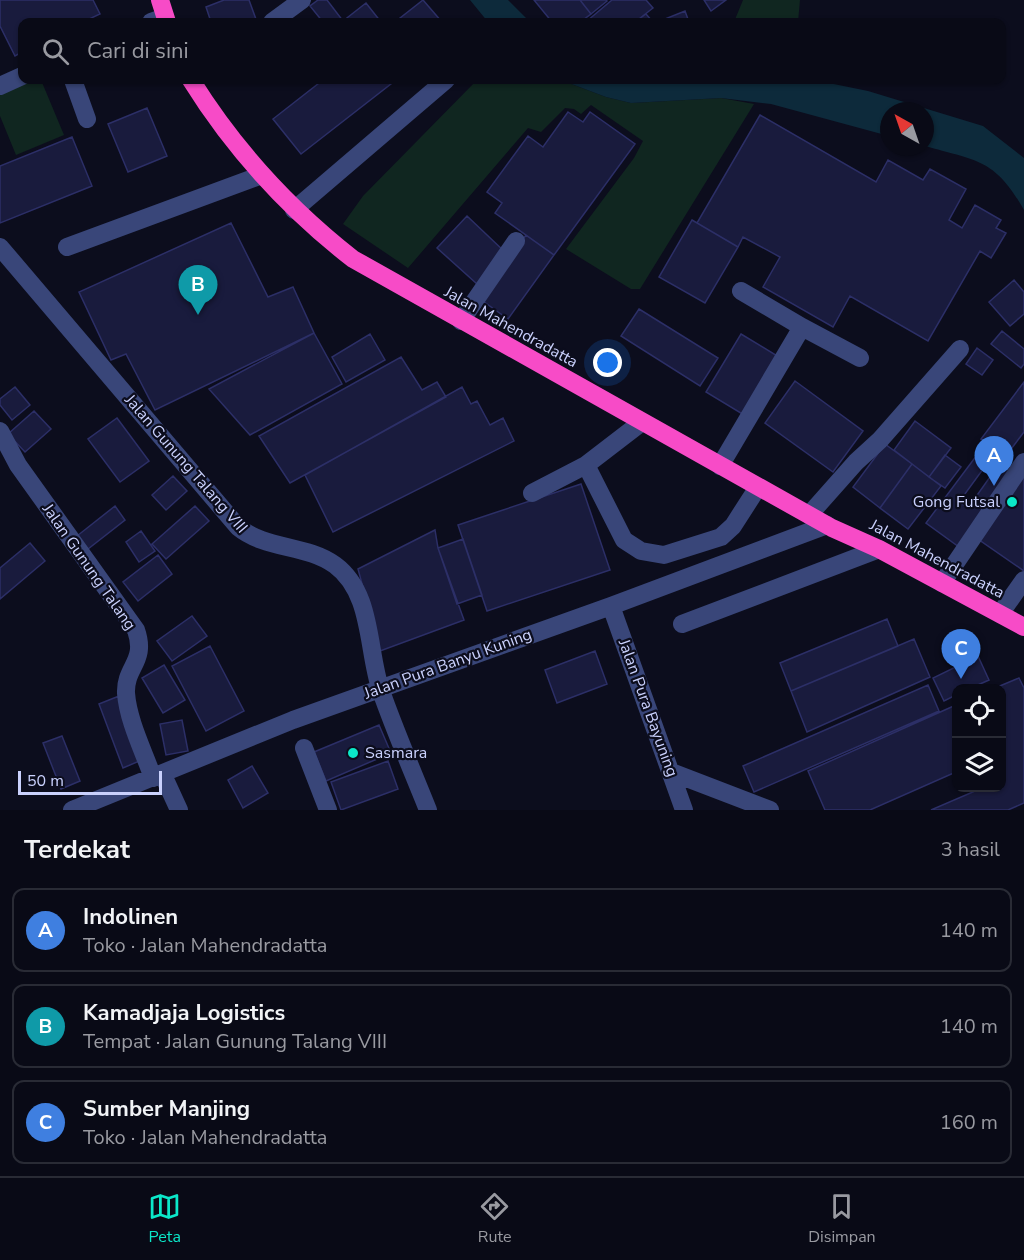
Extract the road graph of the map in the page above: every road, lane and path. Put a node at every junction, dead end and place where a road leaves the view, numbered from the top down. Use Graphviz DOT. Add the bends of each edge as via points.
graph roads {
  1 [pos="302,0"];
  2 [pos="277,18"];
  3 [pos="18,78"];
  4 [pos="74,84"];
  5 [pos="195,84"];
  6 [pos="441,84"];
  7 [pos="0,86"];
  8 [pos="87,119"];
  9 [pos="262,175"];
  10 [pos="294,210"];
  11 [pos="516,241"];
  12 [pos="0,247"];
  13 [pos="67,247"];
  14 [pos="741,291"];
  15 [pos="460,321"];
  16 [pos="802,327"];
  17 [pos="960,349"];
  18 [pos="860,358"];
  19 [pos="642,422"];
  20 [pos="0,431"];
  21 [pos="1024,462"];
  22 [pos="586,465"];
  23 [pos="720,466"];
  24 [pos="758,487"];
  25 [pos="532,493"];
  26 [pos="809,515"];
  27 [pos="827,525"];
  28 [pos="879,549"];
  29 [pos="1024,580"];
  30 [pos="942,582"];
  31 [pos="611,606"];
  32 [pos="1000,614"];
  33 [pos="682,624"];
  34 [pos="1024,627"];
  35 [pos="380,688"];
  36 [pos="304,748"];
  37 [pos="671,772"];
  38 [pos="158,777"];
  39 [pos="72,810"];
  40 [pos="179,810"];
  41 [pos="328,810"];
  42 [pos="428,810"];
  43 [pos="684,810"];
  44 [pos="770,810"];
  1 -- 2 [label="street"];
  3 -- 7 [label="street"];
  4 -- 8 [label="street"];
  5 -- 9 [label="highway, Jalan Mahendradatta"];
  6 -- 10 [label="street"];
  9 -- 10 [label="highway, Jalan Mahendradatta"];
  9 -- 13 [label="street"];
  10 -- 15 [label="highway, Jalan Mahendradatta" via="353,259"];
  11 -- 15 [label="street"];
  12 -- 35 [label="street, Jalan Gunung Talang VIII" via="238,527 261,542 316,557 344,573 361,602"];
  14 -- 16 [label="street"];
  15 -- 19 [label="highway, Jalan Mahendradatta"];
  16 -- 18 [label="street"];
  16 -- 23 [label="street"];
  17 -- 26 [label="street"];
  19 -- 22 [label="street"];
  19 -- 23 [label="highway, Jalan Mahendradatta"];
  20 -- 38 [label="street, Jalan Gunung Talang" via="18,465 136,630 139,658 126,690"];
  21 -- 30 [label="street"];
  22 -- 24 [label="street" via="624,540 641,551 664,555 721,537"];
  22 -- 25 [label="street"];
  23 -- 24 [label="highway, Jalan Mahendradatta"];
  24 -- 26 [label="highway, Jalan Mahendradatta"];
  26 -- 27 [label="highway, Jalan Mahendradatta"];
  27 -- 28 [label="highway, Jalan Mahendradatta"];
  27 -- 31 [label="street, Jalan Pura Banyu Kuning"];
  28 -- 30 [label="highway, Jalan Mahendradatta"];
  28 -- 33 [label="street"];
  29 -- 32 [label="street"];
  30 -- 32 [label="highway, Jalan Mahendradatta"];
  31 -- 35 [label="street, Jalan Pura Banyu Kuning"];
  31 -- 37 [label="street, Jalan Pura Bayuning"];
  32 -- 34 [label="highway, Jalan Mahendradatta"];
  35 -- 38 [label="street, Jalan Pura Banyu Kuning"];
  35 -- 42 [label="street, Jalan Gunung Talang VIII"];
  36 -- 41 [label="street"];
  37 -- 43 [label="street, Jalan Pura Bayuning"];
  37 -- 44 [label="street"];
  38 -- 39 [label="street, Jalan Pura Banyu Kuning"];
  38 -- 40 [label="street, Jalan Gunung Talang"];
}
